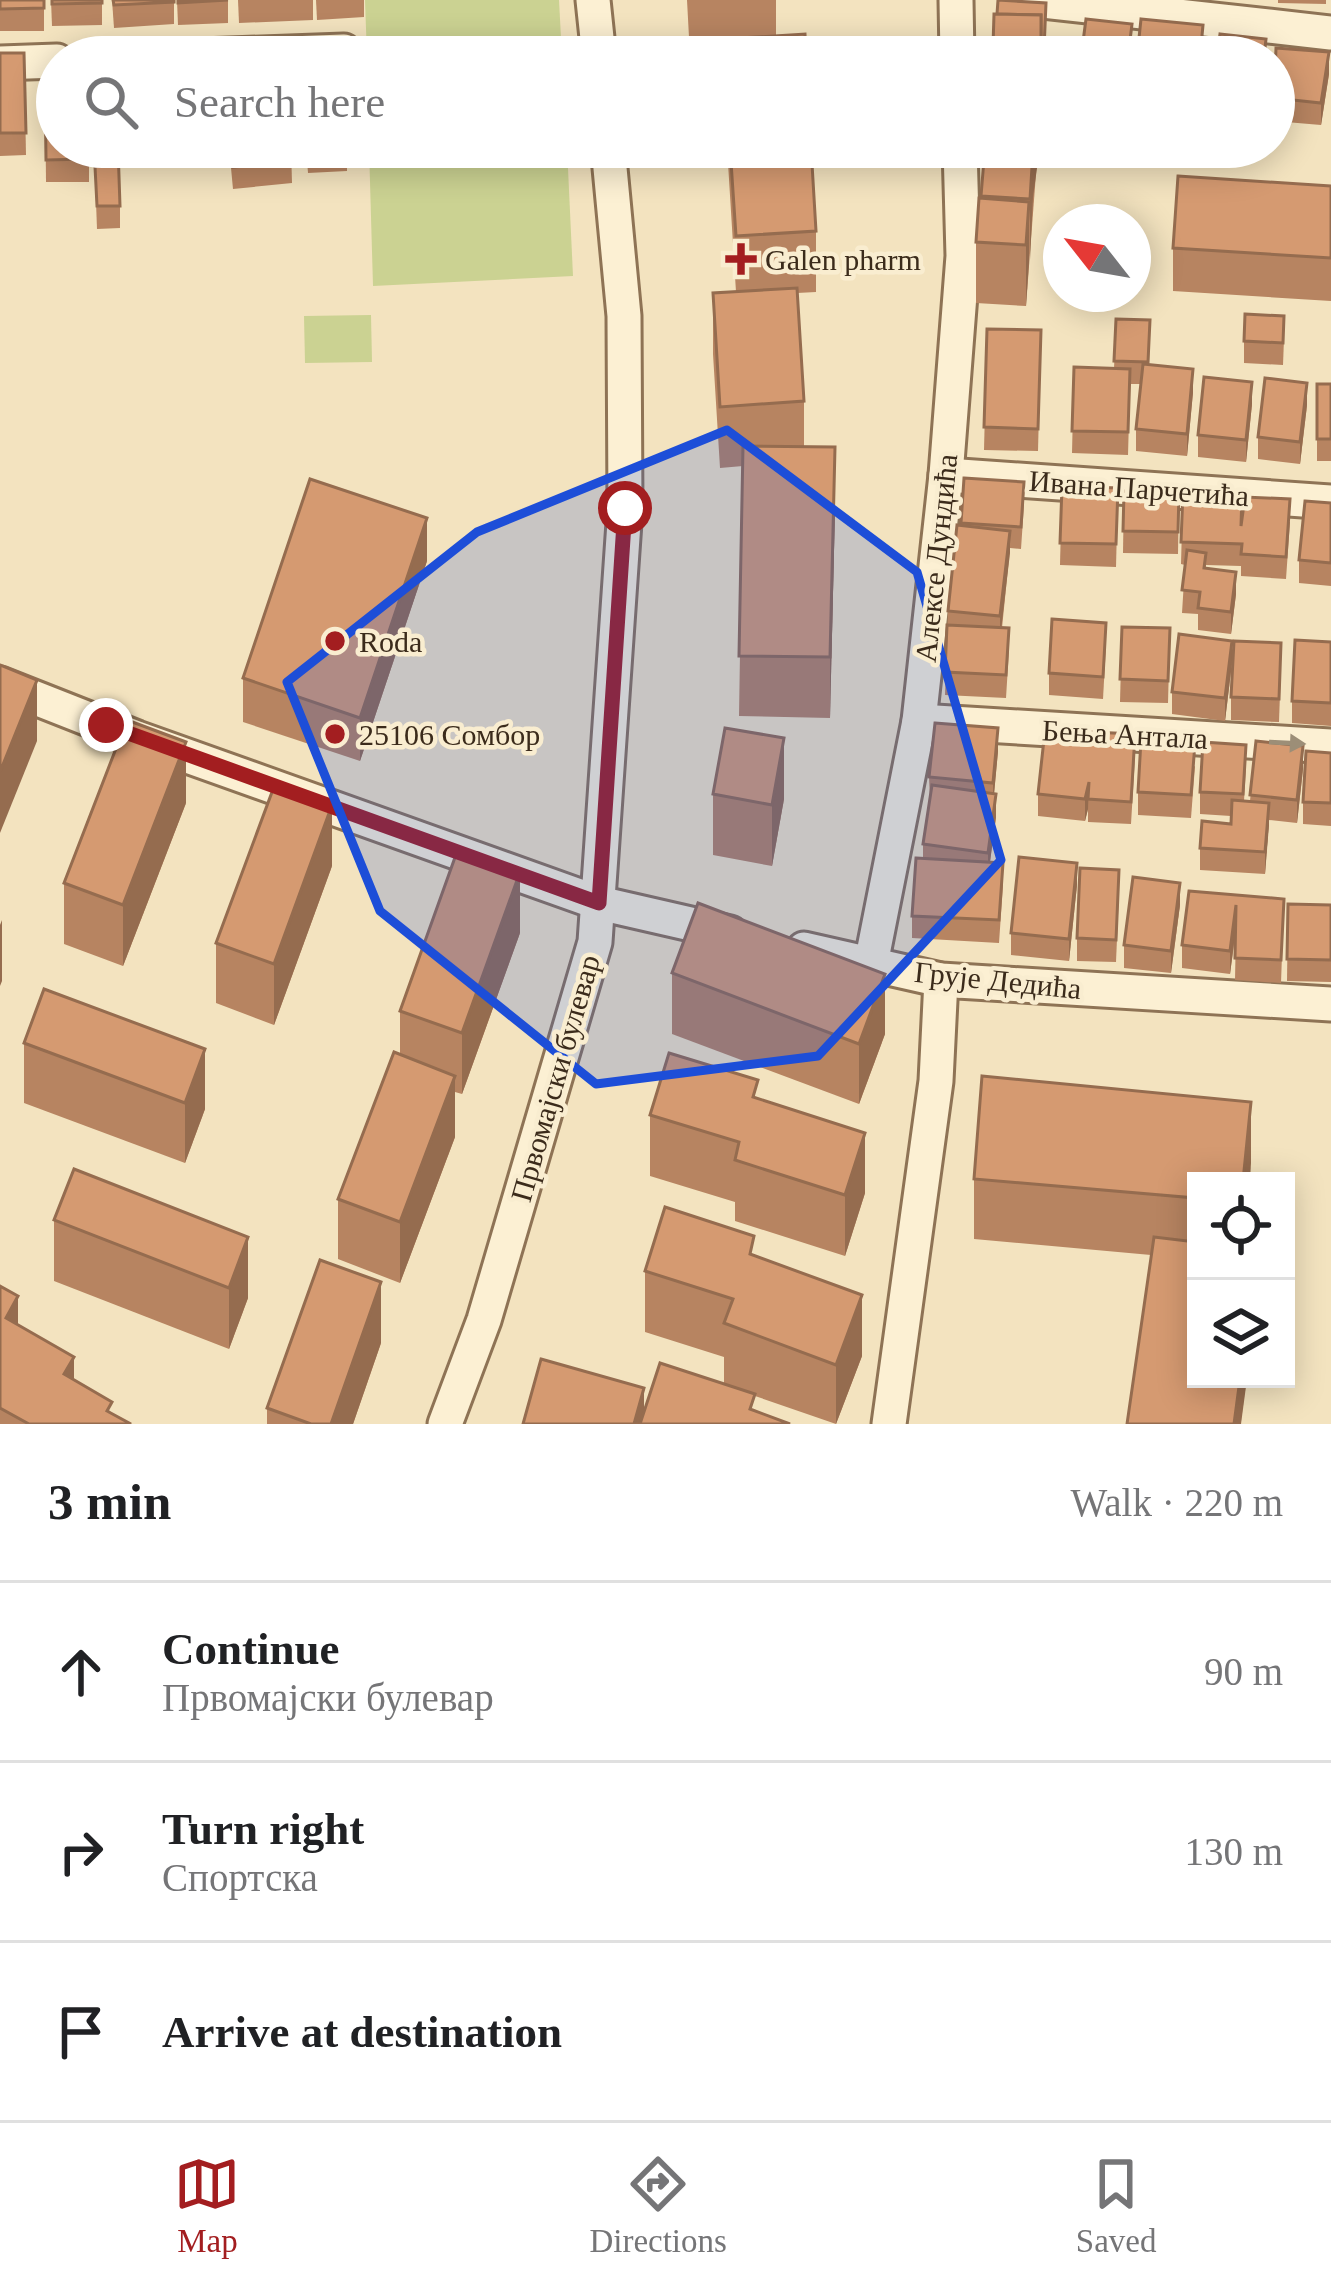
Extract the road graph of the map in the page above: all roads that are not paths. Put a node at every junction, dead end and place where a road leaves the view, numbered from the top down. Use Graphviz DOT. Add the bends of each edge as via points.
graph roads {
  1 [pos="593,0"];
  2 [pos="956,0"];
  3 [pos="1034,0"];
  4 [pos="1331,33"];
  5 [pos="597,36"];
  6 [pos="957,36"];
  7 [pos="36,62"];
  8 [pos="0,63"];
  9 [pos="610,168"];
  10 [pos="961,168"];
  11 [pos="946,475"];
  12 [pos="1331,502"];
  13 [pos="0,684"];
  14 [pos="919,722"];
  15 [pos="1331,746"];
  16 [pos="599,903"];
  17 [pos="872,964"];
  18 [pos="941,980"];
  19 [pos="1331,1004"];
  20 [pos="445,1424"];
  21 [pos="889,1424"];
  1 -- 5 [label="street"];
  2 -- 6 [label="street"];
  3 -- 4 [label="street"];
  7 -- 8 [label="street"];
  9 -- 16 [label="street, Првомајски булевар" via="624,316 625,508"];
  10 -- 11 [label="street, Алексе Дундића" via="963,256"];
  11 -- 12 [label="street, Ивана Парчетића"];
  11 -- 14 [label="street, Алексе Дундића"];
  13 -- 16 [label="street, Грује Дедића"];
  14 -- 15 [label="street, Бења Антала, one-way"];
  14 -- 17 [label="street, Алексе Дундића"];
  16 -- 17 [label="street, Грује Дедића"];
  16 -- 20 [label="street, Првомајски булевар" via="595,942 484,1320"];
  17 -- 18 [label="street, Грује Дедића"];
  18 -- 19 [label="street, Грује Дедића"];
  18 -- 21 [label="street" via="936,1081"];
}
